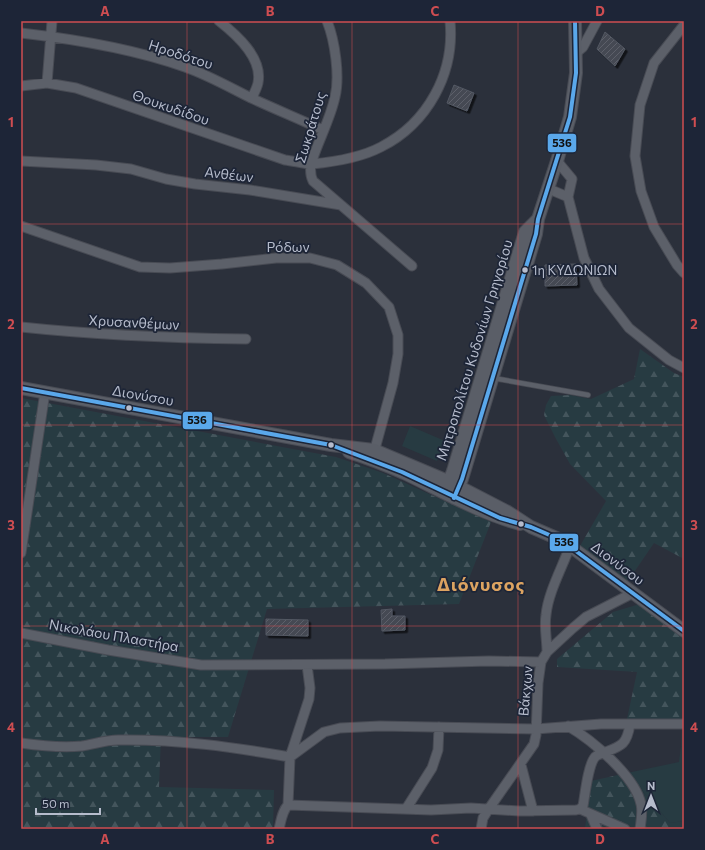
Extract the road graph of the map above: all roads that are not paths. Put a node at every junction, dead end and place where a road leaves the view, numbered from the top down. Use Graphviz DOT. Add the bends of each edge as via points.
graph roads {
  1 [pos="52,21"];
  2 [pos="219,21"];
  3 [pos="327,21"];
  4 [pos="450,21"];
  5 [pos="575,21"];
  6 [pos="597,21"];
  7 [pos="684,25"];
  8 [pos="21,33"];
  9 [pos="50,36"];
  10 [pos="576,53"];
  11 [pos="47,83"];
  12 [pos="21,86"];
  13 [pos="252,98"];
  14 [pos="323,130"];
  15 [pos="21,161"];
  16 [pos="557,161"];
  17 [pos="311,164"];
  18 [pos="549,189"];
  19 [pos="568,196"];
  20 [pos="341,205"];
  21 [pos="21,226"];
  22 [pos="412,266"];
  23 [pos="684,273"];
  24 [pos="21,327"];
  25 [pos="246,339"];
  26 [pos="684,368"];
  27 [pos="487,377"];
  28 [pos="21,388"];
  29 [pos="45,392"];
  30 [pos="588,395"];
  31 [pos="373,455"];
  32 [pos="452,490"];
  33 [pos="570,546"];
  34 [pos="21,554"];
  35 [pos="633,592"];
  36 [pos="684,631"];
  37 [pos="21,633"];
  38 [pos="548,652"];
  39 [pos="541,662"];
  40 [pos="306,665"];
  41 [pos="630,724"];
  42 [pos="684,724"];
  43 [pos="568,726"];
  44 [pos="439,727"];
  45 [pos="536,729"];
  46 [pos="21,743"];
  47 [pos="603,753"];
  48 [pos="290,758"];
  49 [pos="520,765"];
  50 [pos="288,805"];
  51 [pos="406,809"];
  52 [pos="580,809"];
  53 [pos="488,810"];
  54 [pos="533,811"];
  55 [pos="591,815"];
  56 [pos="279,829"];
  57 [pos="481,829"];
  58 [pos="598,829"];
  59 [pos="625,829"];
  60 [pos="640,829"];
  1 -- 9 [label="street"];
  2 -- 13 [label="street" via="239,38 252,54 258,83"];
  3 -- 14 [label="street, Σωκράτους" via="332,39 337,84"];
  4 -- 17 [label="street, Θουκυδίδου" via="451,46 443,78 422,114 399,136 373,151"];
  5 -- 10 [label="main road, Μητροπολίτου Κυδονίων Γρηγορίου"];
  6 -- 10 [label="street" via="584,47"];
  7 -- 23 [label="street" via="654,63 640,105 636,156 641,191 654,227"];
  8 -- 9 [label="street, Ηροδότου"];
  9 -- 11 [label="street"];
  9 -- 13 [label="street, Ηροδότου" via="167,61 202,73"];
  10 -- 16 [label="main road, Μητροπολίτου Κυδονίων Γρηγορίου" via="570,117"];
  11 -- 12 [label="street, Θουκυδίδου"];
  11 -- 17 [label="street, Θουκυδίδου" via="76,88 285,160"];
  13 -- 14 [label="street, Ηροδότου"];
  14 -- 17 [label="street, Σωκράτους"];
  15 -- 20 [label="street, Ανθέων" via="131,169 195,184"];
  16 -- 18 [label="main road, Μητροπολίτου Κυδονίων Γρηγορίου"];
  16 -- 19 [label="street" via="572,180"];
  17 -- 20 [label="street, Σωκράτους" via="310,173 313,181"];
  18 -- 19 [label="street"];
  18 -- 27 [label="main road, Μητροπολίτου Κυδονίων Γρηγορίου" via="538,220 525,232"];
  19 -- 26 [label="street" via="584,258 599,289 630,328 669,360"];
  20 -- 22 [label="street"];
  21 -- 31 [label="street, Ρόδων" via="140,267 170,268 276,258 310,258 337,265 366,283 389,308 398,335 393,383"];
  24 -- 25 [label="street, Χρυσανθέμων" via="72,333"];
  27 -- 30 [label="lane"];
  27 -- 32 [label="main road, Μητροπολίτου Κυδονίων Γρηγορίου"];
  28 -- 29 [label="main road, Διονύσου"];
  29 -- 31 [label="main road, Διονύσου"];
  29 -- 34 [label="street"];
  31 -- 32 [label="main road, Διονύσου"];
  32 -- 33 [label="main road, Διονύσου" via="508,512 531,527"];
  33 -- 35 [label="main road, Διονύσου"];
  33 -- 38 [label="street, Βάκχων" via="547,606 545,617"];
  35 -- 36 [label="main road, Διονύσου"];
  35 -- 38 [label="street" via="586,617"];
  37 -- 40 [label="street, Νικολάου Πλαστήρα" via="202,665"];
  38 -- 39 [label="street, Βάκχων"];
  39 -- 40 [label="street, Νικολάου Πλαστήρα"];
  39 -- 45 [label="street, Βάκχων"];
  40 -- 48 [label="street" via="309,699"];
  41 -- 42 [label="street"];
  41 -- 43 [label="street"];
  41 -- 47 [label="street" via="627,739 619,746"];
  43 -- 45 [label="street"];
  43 -- 47 [label="street" via="588,738"];
  44 -- 45 [label="street"];
  44 -- 48 [label="street" via="380,726 335,729 324,732"];
  44 -- 51 [label="street" via="438,750 432,768"];
  45 -- 49 [label="street, Βάκχων" via="534,744"];
  46 -- 48 [label="street" via="69,747 115,740 165,741 207,744"];
  47 -- 52 [label="street" via="592,763 583,806"];
  47 -- 60 [label="street" via="634,785 641,805"];
  48 -- 50 [label="street"];
  49 -- 53 [label="street, Βάκχων"];
  49 -- 54 [label="street"];
  50 -- 51 [label="street"];
  50 -- 56 [label="street" via="282,814"];
  51 -- 53 [label="street"];
  52 -- 54 [label="street"];
  52 -- 55 [label="street"];
  53 -- 54 [label="street"];
  53 -- 57 [label="street, Βάκχων"];
  55 -- 58 [label="street"];
  55 -- 59 [label="street"];
}
